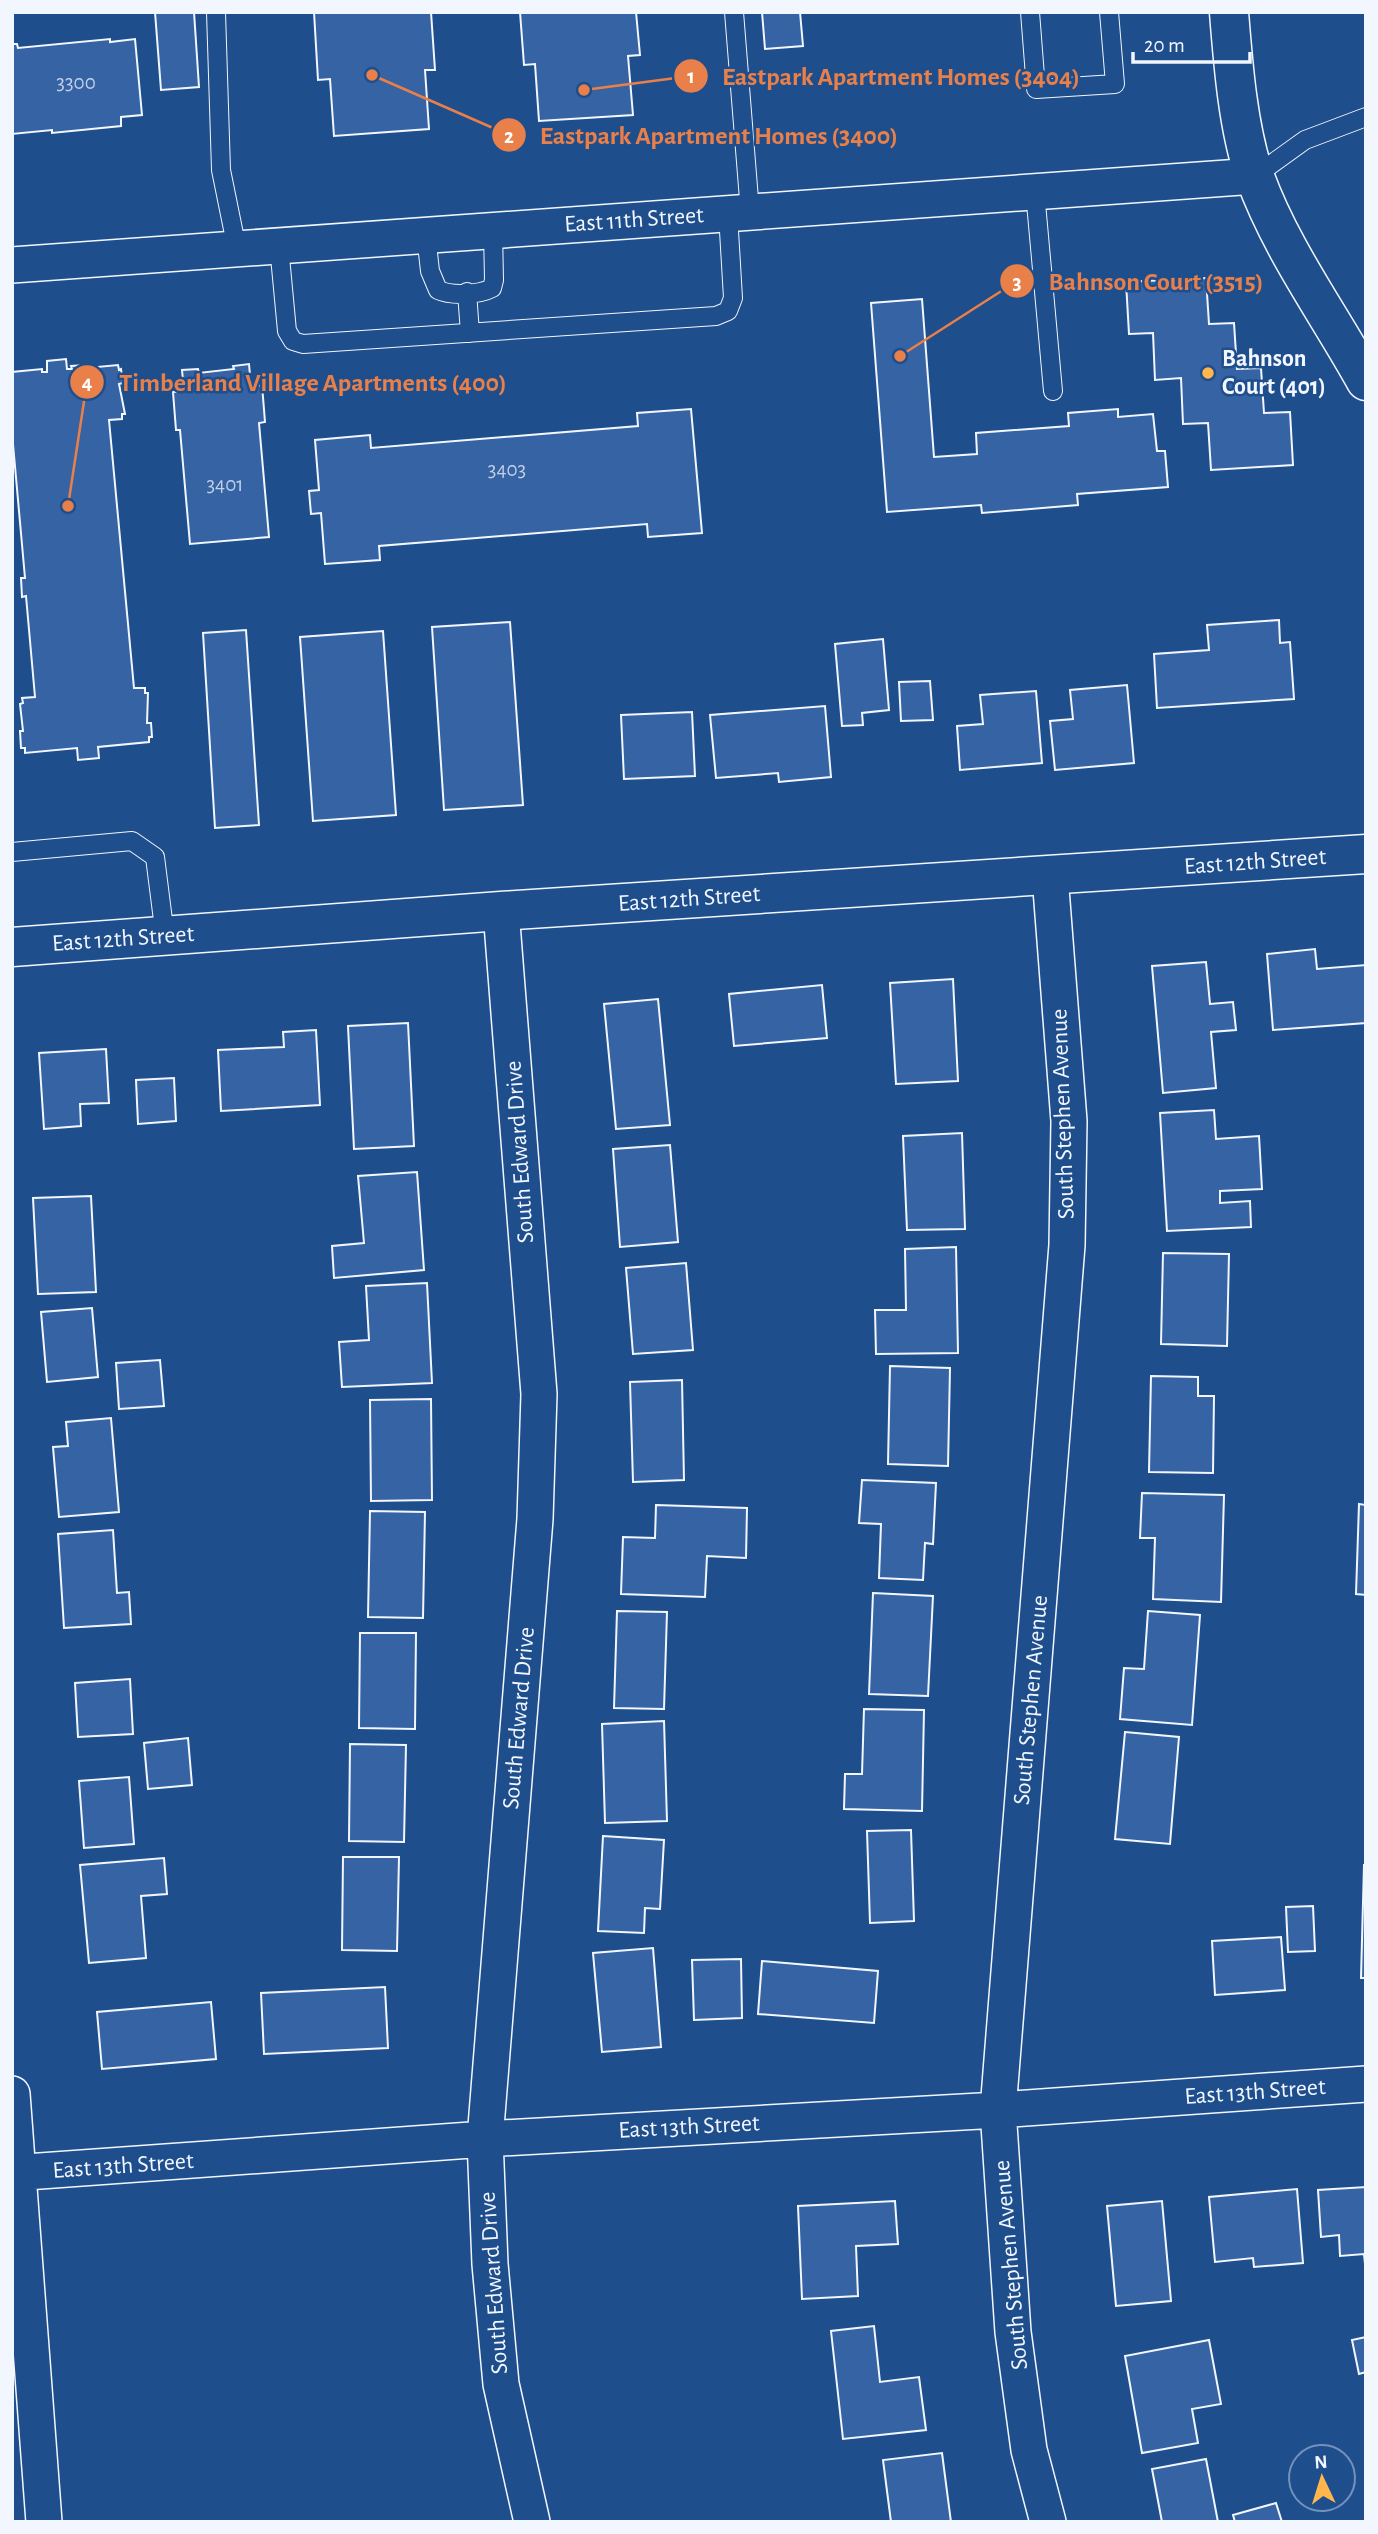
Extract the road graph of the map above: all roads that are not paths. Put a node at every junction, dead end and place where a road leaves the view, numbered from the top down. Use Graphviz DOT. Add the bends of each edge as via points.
graph roads {
  1 [pos="216,12"];
  2 [pos="734,12"];
  3 [pos="1030,12"];
  4 [pos="1109,12"];
  5 [pos="1229,12"];
  6 [pos="1366,117"];
  7 [pos="1255,176"];
  8 [pos="1035,192"];
  9 [pos="739,213"];
  10 [pos="492,231"];
  11 [pos="426,235"];
  12 [pos="279,246"];
  13 [pos="237,248"];
  14 [pos="12,265"];
  15 [pos="467,292"];
  16 [pos="470,333"];
  17 [pos="1366,381"];
  18 [pos="1053,391"];
  19 [pos="12,852"];
  20 [pos="1366,854"];
  21 [pos="1050,876"];
  22 [pos="501,911"];
  23 [pos="165,936"];
  24 [pos="12,947"];
  25 [pos="1366,2084"];
  26 [pos="12,2094"];
  27 [pos="998,2110"];
  28 [pos="485,2139"];
  29 [pos="15,2173"];
  30 [pos="44,2522"];
  31 [pos="531,2522"];
  32 [pos="1048,2522"];
  1 -- 13 [label="lane" via="221,170"];
  2 -- 9 [label="lane"];
  3 -- 4 [label="lane" via="1036,89 1115,84"];
  5 -- 7 [label="street" via="1236,83"];
  6 -- 7 [label="lane" via="1305,141"];
  7 -- 8 [label="street, East 11th Street"];
  7 -- 17 [label="street" via="1296,260"];
  8 -- 9 [label="street, East 11th Street"];
  8 -- 18 [label="lane"];
  9 -- 10 [label="street, East 11th Street"];
  9 -- 16 [label="lane" via="733,298 728,311 716,316"];
  10 -- 11 [label="street, East 11th Street"];
  10 -- 15 [label="lane" via="492,288"];
  11 -- 12 [label="street, East 11th Street"];
  11 -- 15 [label="lane" via="430,271 438,290 445,294"];
  12 -- 13 [label="street, East 11th Street"];
  12 -- 16 [label="lane" via="287,331 293,341"];
  13 -- 14 [label="street, East 11th Street"];
  15 -- 16 [label="lane"];
  19 -- 23 [label="lane" via="132,841 155,858"];
  20 -- 21 [label="street, East 12th Street"];
  21 -- 22 [label="street, East 12th Street"];
  21 -- 27 [label="street, South Stephen Avenue" via="1069,1121 1067,1245"];
  22 -- 23 [label="street, East 12th Street"];
  22 -- 28 [label="street, South Edward Drive" via="539,1394 536,1519"];
  23 -- 24 [label="street, East 12th Street"];
  25 -- 27 [label="street, East 13th Street"];
  26 -- 29 [label="street"];
  27 -- 28 [label="street, East 13th Street"];
  27 -- 32 [label="street, South Stephen Avenue" via="1013,2332 1029,2450"];
  28 -- 29 [label="street, East 13th Street"];
  28 -- 31 [label="street, South Edward Drive" via="490,2264 502,2384"];
  29 -- 30 [label="street"];
}
